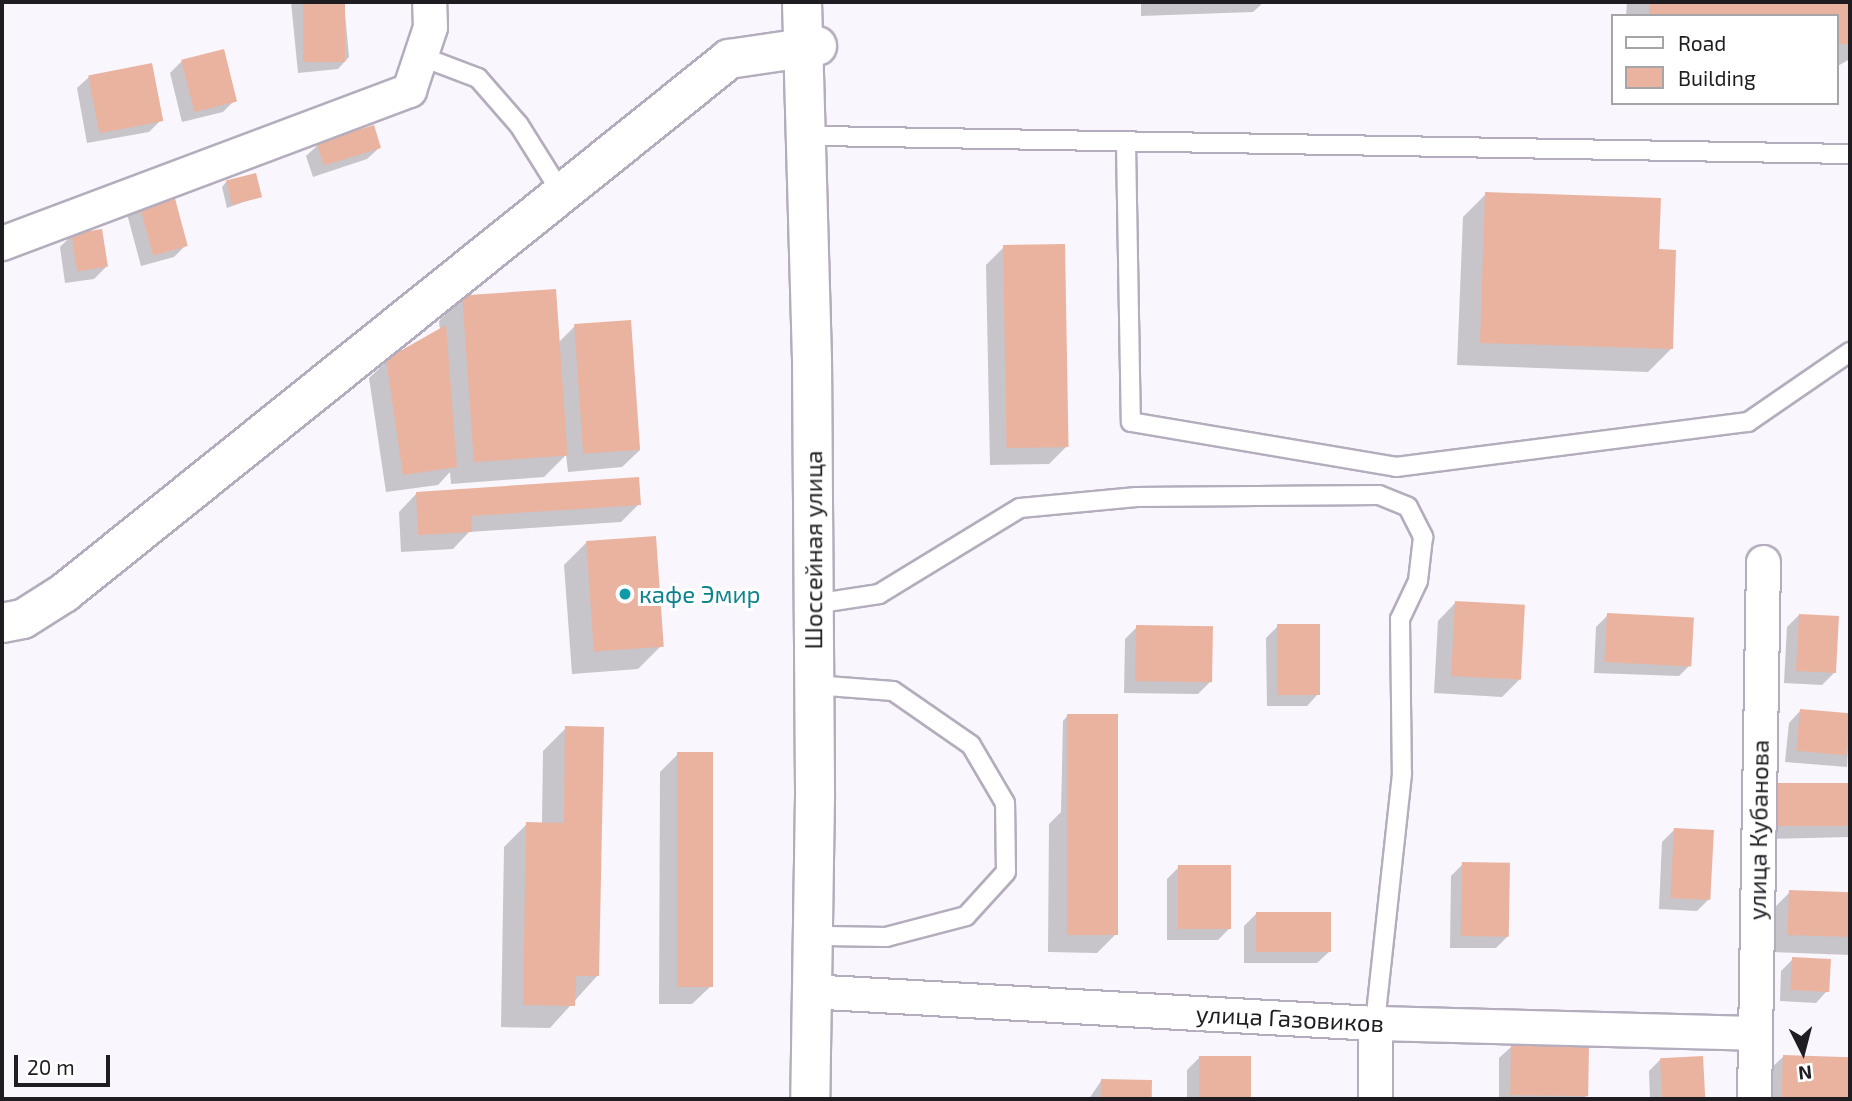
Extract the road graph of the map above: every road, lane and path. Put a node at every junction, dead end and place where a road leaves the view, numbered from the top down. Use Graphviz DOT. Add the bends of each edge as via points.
graph roads {
  1 [pos="429,2"];
  2 [pos="802,2"];
  3 [pos="816,2"];
  4 [pos="810,47"];
  5 [pos="420,56"];
  6 [pos="819,136"];
  7 [pos="1126,144"];
  8 [pos="1850,154"];
  9 [pos="561,192"];
  10 [pos="2,243"];
  11 [pos="1850,352"];
  12 [pos="1763,562"];
  13 [pos="827,602"];
  14 [pos="2,623"];
  15 [pos="827,686"];
  16 [pos="825,936"];
  17 [pos="819,992"];
  18 [pos="1375,1023"];
  19 [pos="1755,1032"];
  20 [pos="810,1099"];
  21 [pos="823,1099"];
  22 [pos="1375,1099"];
  23 [pos="1754,1099"];
  1 -- 5 [label="street" via="430,27"];
  2 -- 4 [label="main road, Шоссейная улица"];
  3 -- 4 [label="main road, Шоссейная улица"];
  4 -- 6 [label="main road, Шоссейная улица"];
  4 -- 9 [label="main road" via="729,59"];
  4 -- 17 [label="main road, Шоссейная улица"];
  5 -- 9 [label="lane" via="478,78 519,125"];
  5 -- 10 [label="street" via="409,90"];
  6 -- 7 [label="lane"];
  6 -- 13 [label="main road, Шоссейная улица"];
  7 -- 8 [label="lane"];
  7 -- 11 [label="lane" via="1131,422 1396,467 1748,422"];
  9 -- 14 [label="main road" via="64,593 23,619"];
  12 -- 19 [label="street, улица Кубанова"];
  13 -- 15 [label="main road, Шоссейная улица"];
  13 -- 18 [label="lane" via="879,594 1020,508 1136,497 1379,495 1408,508 1423,537 1418,581 1400,619 1402,774"];
  15 -- 16 [label="main road, Шоссейная улица"];
  15 -- 16 [label="lane" via="892,691 971,745 1005,803 1006,872 965,916 886,937"];
  16 -- 17 [label="main road, Шоссейная улица"];
  17 -- 18 [label="street, улица Газовиков"];
  17 -- 20 [label="main road, Шоссейная улица"];
  17 -- 21 [label="main road, Шоссейная улица"];
  18 -- 19 [label="street, улица Газовиков"];
  18 -- 22 [label="street"];
  19 -- 23 [label="street, улица Кубанова"];
}
